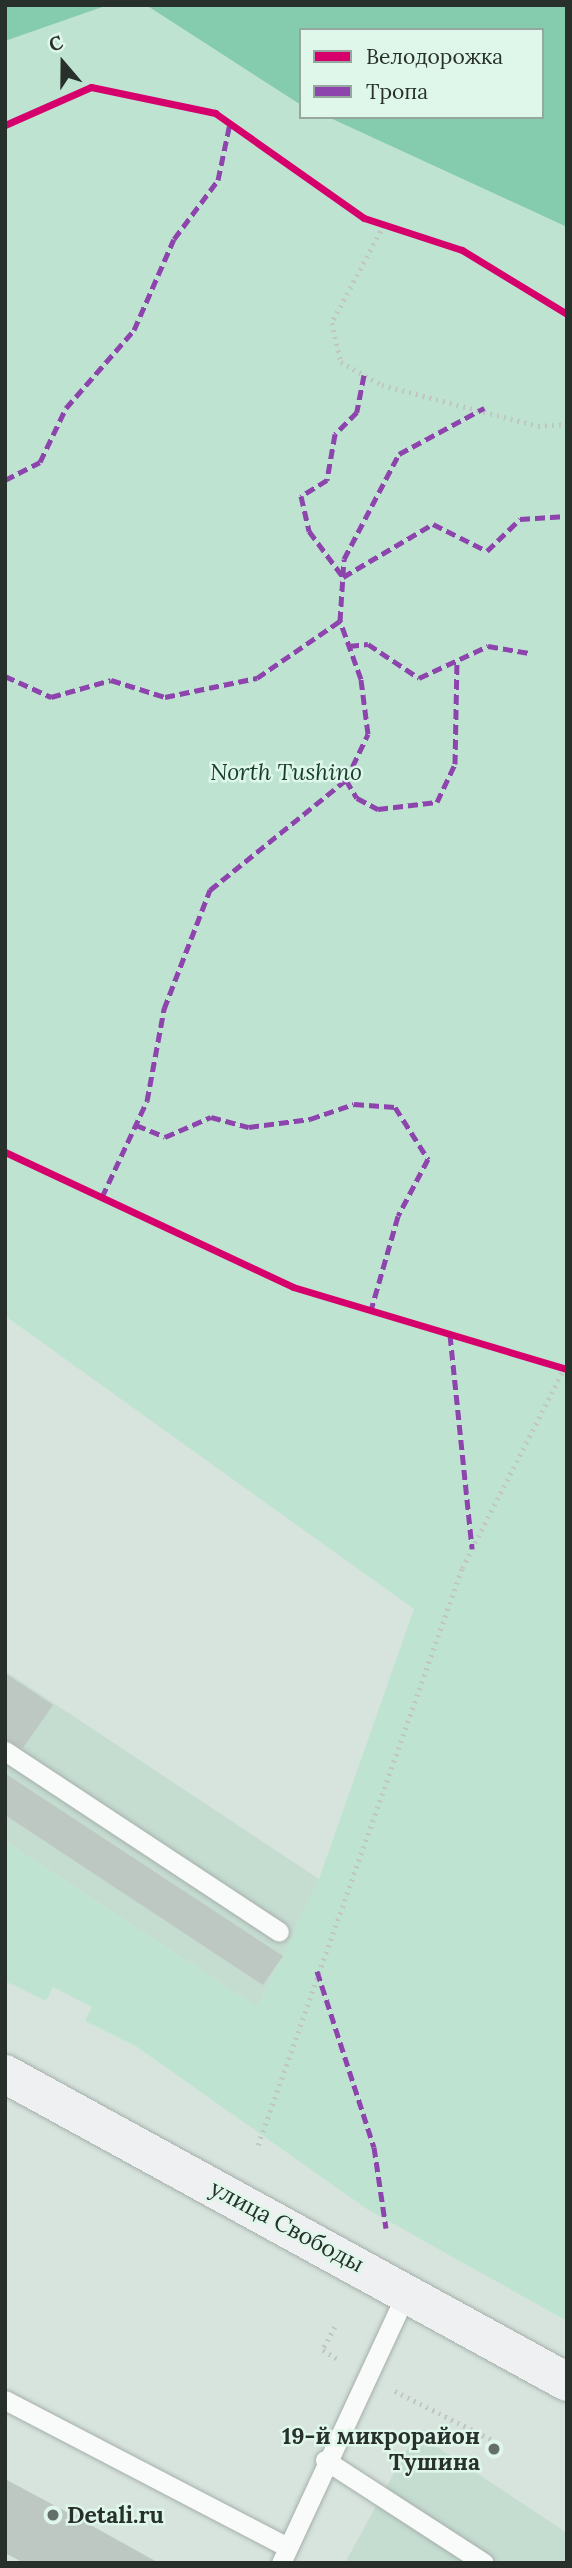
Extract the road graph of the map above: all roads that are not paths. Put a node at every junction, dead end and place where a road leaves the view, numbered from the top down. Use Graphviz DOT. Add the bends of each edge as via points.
graph roads {
  1 [pos="5,1751"];
  2 [pos="279,1932"];
  3 [pos="5,2074"];
  4 [pos="407,2291"];
  5 [pos="567,2382"];
  6 [pos="5,2400"];
  7 [pos="326,2460"];
  8 [pos="284,2555"];
  9 [pos="484,2563"];
  1 -- 2 [label="lane"];
  3 -- 4 [label="main road, улица Свободы"];
  4 -- 5 [label="main road, улица Свободы"];
  4 -- 7 [label="lane"];
  6 -- 8 [label="lane"];
  7 -- 8 [label="lane"];
  7 -- 9 [label="lane"];
}
